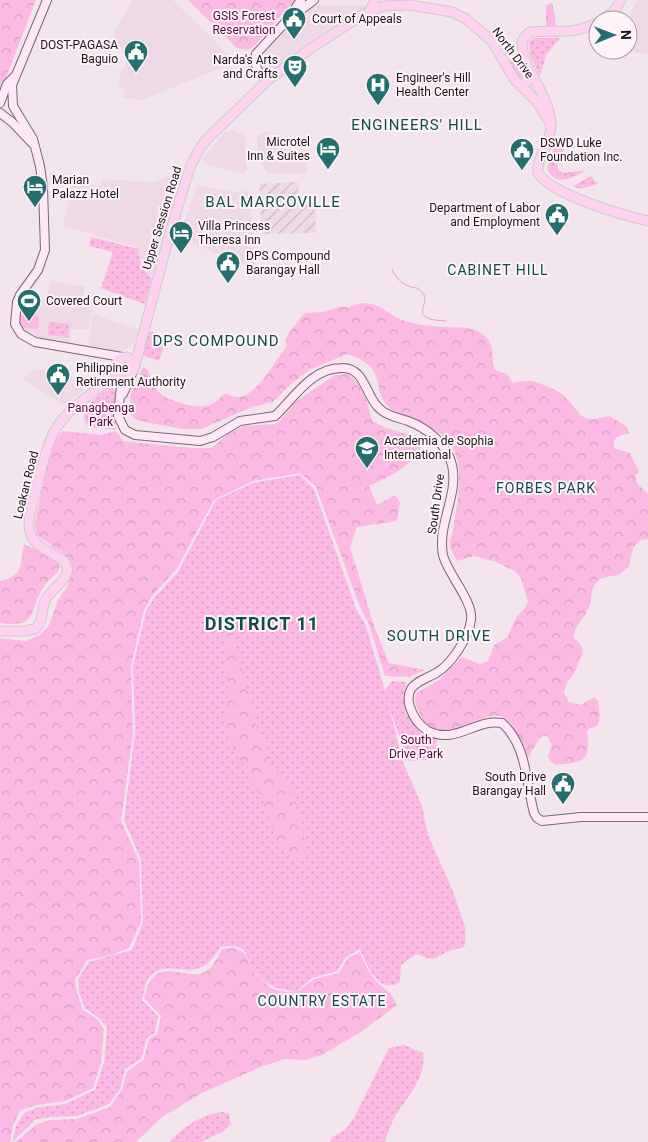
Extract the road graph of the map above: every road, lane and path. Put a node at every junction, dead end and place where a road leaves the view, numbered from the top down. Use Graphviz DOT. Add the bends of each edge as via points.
graph roads {
  1 [pos="48,0"];
  2 [pos="301,0"];
  3 [pos="314,0"];
  4 [pos="374,0"];
  5 [pos="407,3"];
  6 [pos="384,6"];
  7 [pos="369,11"];
  8 [pos="295,12"];
  9 [pos="588,26"];
  10 [pos="526,58"];
  11 [pos="14,78"];
  12 [pos="264,80"];
  13 [pos="521,86"];
  14 [pos="0,103"];
  15 [pos="545,108"];
  16 [pos="0,113"];
  17 [pos="35,146"];
  18 [pos="648,221"];
  19 [pos="146,320"];
  20 [pos="101,353"];
  21 [pos="124,357"];
  22 [pos="134,369"];
  23 [pos="119,371"];
  24 [pos="120,401"];
  25 [pos="0,631"];
  26 [pos="648,818"];
  1 -- 11 [label="main road"];
  2 -- 8 [label="main road"];
  3 -- 8 [label="main road"];
  4 -- 7 [label="main road"];
  5 -- 6 [label="main road, North Drive"];
  5 -- 13 [label="main road, North Drive" via="452,12 470,22 492,41"];
  6 -- 7 [label="main road, Upper Session Road"];
  7 -- 12 [label="main road, Upper Session Road"];
  8 -- 12 [label="main road" via="256,54 255,64"];
  9 -- 10 [label="main road" via="569,32 530,32 522,43"];
  10 -- 13 [label="main road" via="527,82"];
  10 -- 15 [label="main road"];
  11 -- 14 [label="main road" via="5,87"];
  11 -- 17 [label="main road" via="13,106"];
  12 -- 19 [label="main road, Upper Session Road" via="207,139 193,160"];
  13 -- 15 [label="main road, North Drive"];
  15 -- 18 [label="main road" via="551,125 538,167 538,173 545,182 595,206"];
  16 -- 17 [label="main road"];
  17 -- 20 [label="main road" via="42,179 45,250 38,270 17,302 15,324 21,334 33,341"];
  19 -- 21 [label="main road, Upper Session Road" via="134,347"];
  19 -- 22 [label="main road, Upper Session Road"];
  20 -- 21 [label="main road"];
  20 -- 23 [label="main road" via="111,359"];
  21 -- 22 [label="main road" via="132,360"];
  21 -- 23 [label="main road" via="118,360"];
  22 -- 23 [label="main road" via="129,375"];
  22 -- 24 [label="main road, South Drive"];
  23 -- 24 [label="main road, South Drive"];
  23 -- 25 [label="main road, Loakan Road" via="69,413 55,431 48,448 29,531 35,543 63,561 66,573 48,596 41,622 35,629"];
  24 -- 26 [label="main road, South Drive" via="118,416 129,432 200,440 213,437 240,421 275,416 305,384 330,370 346,368 354,371 378,408 423,428 445,450 452,465 442,546 471,618 462,644 449,661 439,672 410,690 410,706 417,720 426,729 444,735 502,722 519,750 534,813 542,821 581,817"];
}
